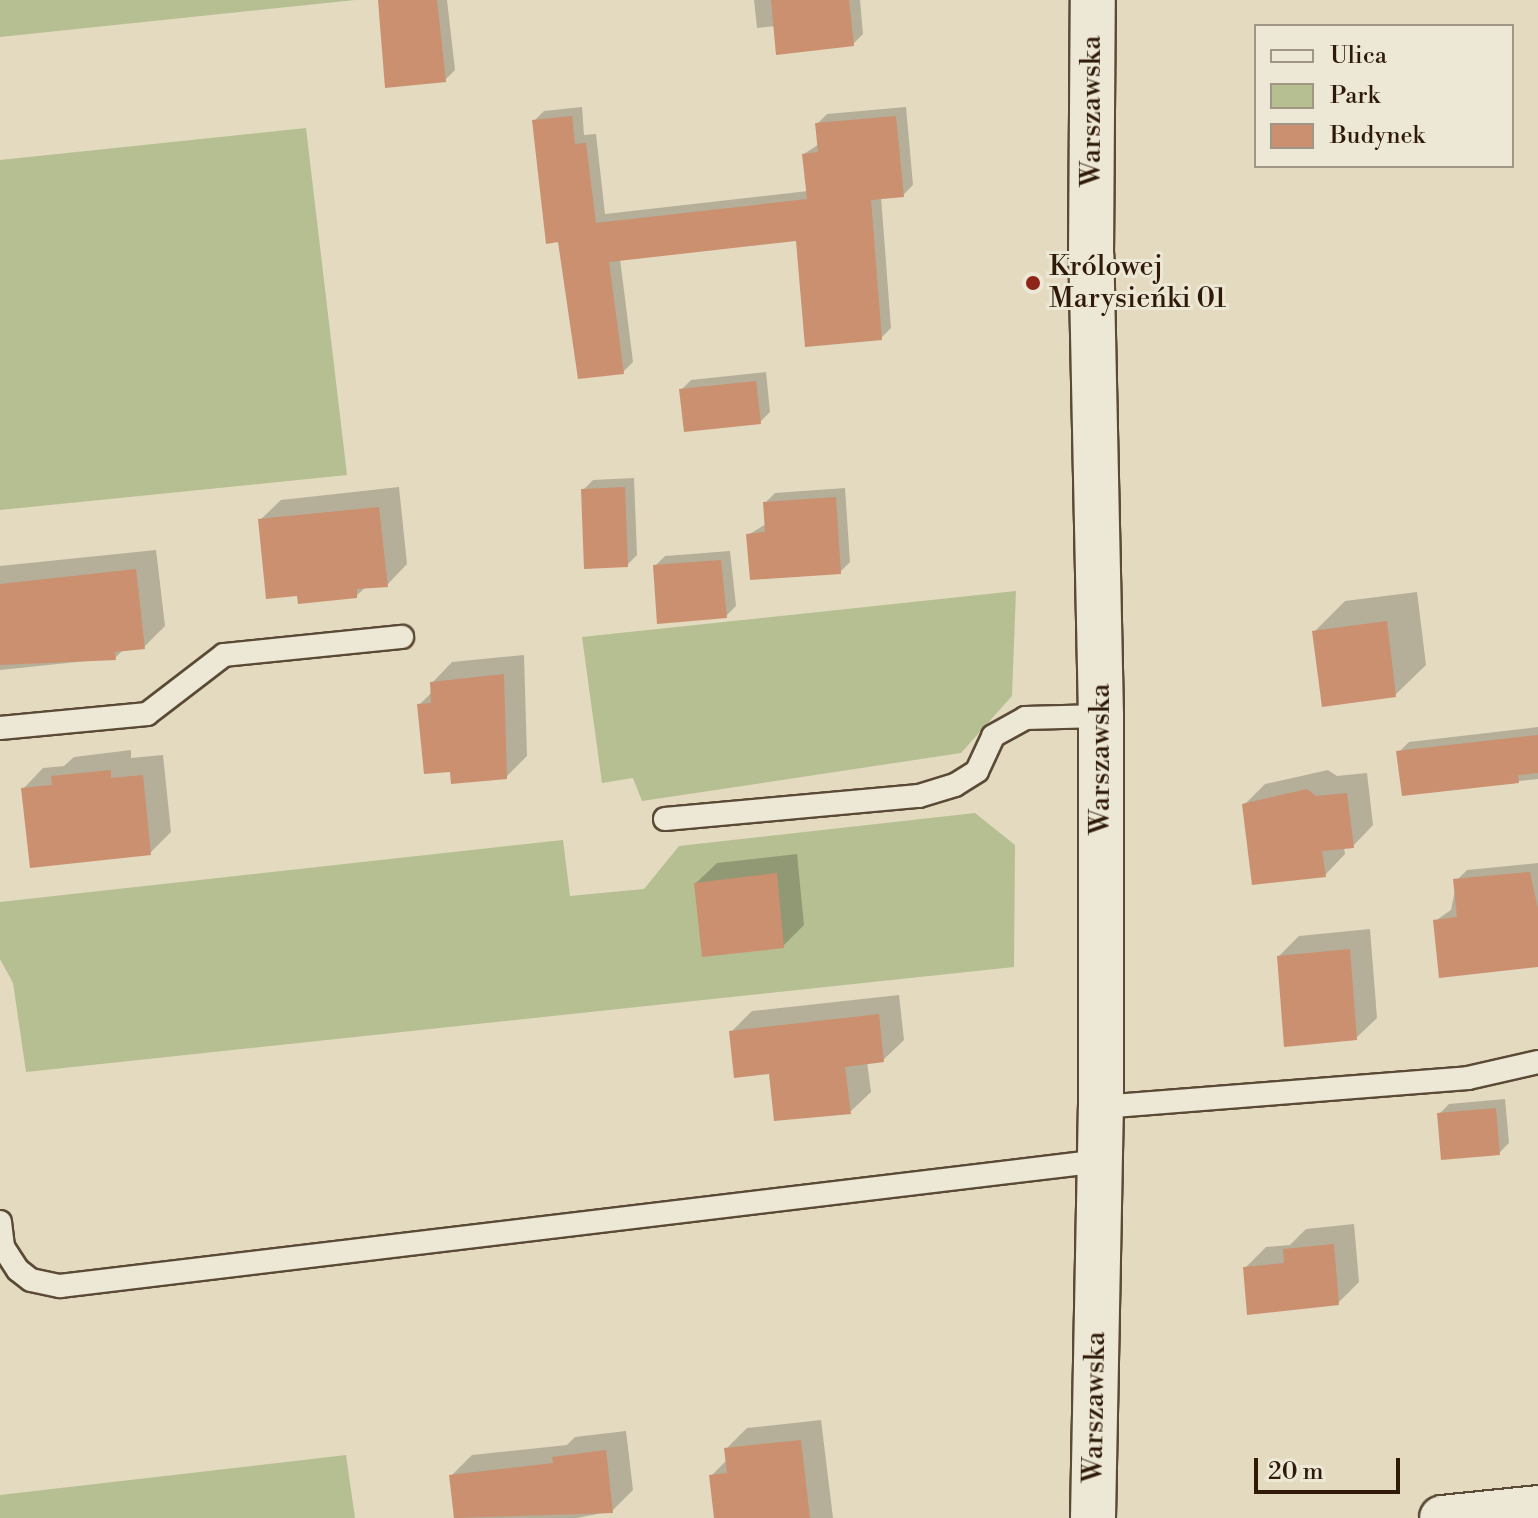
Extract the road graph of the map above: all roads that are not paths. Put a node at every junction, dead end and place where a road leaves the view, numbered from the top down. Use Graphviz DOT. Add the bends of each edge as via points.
graph roads {
  1 [pos="1093,0"];
  2 [pos="402,637"];
  3 [pos="1101,716"];
  4 [pos="0,728"];
  5 [pos="665,819"];
  6 [pos="1538,1062"];
  7 [pos="1101,1107"];
  8 [pos="1101,1161"];
  9 [pos="0,1222"];
  10 [pos="1538,1508"];
  11 [pos="1093,1518"];
  12 [pos="1442,1518"];
  1 -- 3 [label="main road, Warszawska" via="1091,255"];
  2 -- 4 [label="lane" via="224,655 147,714"];
  3 -- 5 [label="lane" via="1025,718 993,736 977,771 955,785 919,796"];
  3 -- 7 [label="main road, Warszawska"];
  6 -- 7 [label="lane" via="1468,1078"];
  7 -- 8 [label="main road, Warszawska"];
  8 -- 9 [label="lane" via="60,1286 31,1280 3,1247"];
  8 -- 11 [label="main road, Warszawska"];
  10 -- 12 [label="main road"];
}
